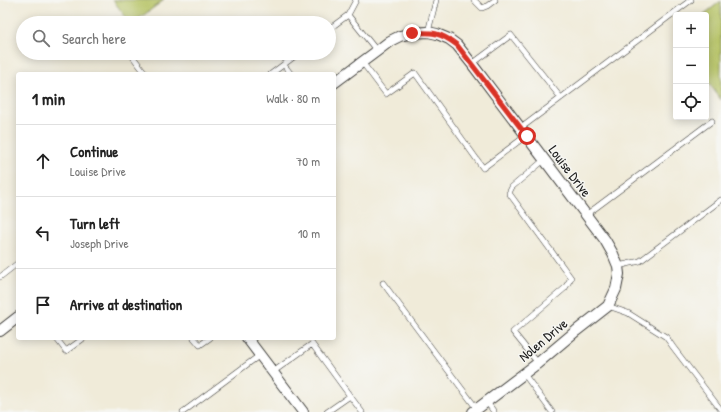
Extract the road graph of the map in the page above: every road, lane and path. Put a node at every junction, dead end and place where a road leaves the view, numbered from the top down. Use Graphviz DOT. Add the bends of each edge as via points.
graph roads {
  1 [pos="356,0"];
  2 [pos="436,0"];
  3 [pos="474,0"];
  4 [pos="495,0"];
  5 [pos="691,0"];
  6 [pos="348,15"];
  7 [pos="336,24"];
  8 [pos="433,33"];
  9 [pos="377,51"];
  10 [pos="135,60"];
  11 [pos="289,60"];
  12 [pos="362,62"];
  13 [pos="284,64"];
  14 [pos="472,64"];
  15 [pos="144,72"];
  16 [pos="274,72"];
  17 [pos="290,72"];
  18 [pos="336,82"];
  19 [pos="561,98"];
  20 [pos="712,121"];
  21 [pos="524,132"];
  22 [pos="544,160"];
  23 [pos="721,200"];
  24 [pos="586,215"];
  25 [pos="16,265"];
  26 [pos="618,266"];
  27 [pos="0,277"];
  28 [pos="618,280"];
  29 [pos="384,283"];
  30 [pos="608,306"];
  31 [pos="16,319"];
  32 [pos="0,331"];
  33 [pos="58,340"];
  34 [pos="81,340"];
  35 [pos="196,340"];
  36 [pos="207,340"];
  37 [pos="249,340"];
  38 [pos="260,355"];
  39 [pos="538,363"];
  40 [pos="273,372"];
  41 [pos="524,374"];
  42 [pos="350,396"];
  43 [pos="487,402"];
  44 [pos="721,410"];
  45 [pos="475,411"];
  46 [pos="183,412"];
  47 [pos="303,412"];
  48 [pos="327,412"];
  49 [pos="362,412"];
  50 [pos="494,412"];
  51 [pos="552,412"];
  1 -- 6 [label="lane"];
  2 -- 8 [label="lane"];
  3 -- 4 [label="lane" via="482,8"];
  5 -- 19 [label="lane"];
  6 -- 7 [label="lane"];
  6 -- 9 [label="lane"];
  8 -- 9 [label="street" via="400,36"];
  8 -- 14 [label="street, Louise Drive" via="457,45"];
  9 -- 12 [label="street"];
  10 -- 15 [label="lane"];
  11 -- 13 [label="lane"];
  12 -- 18 [label="street"];
  12 -- 21 [label="lane" via="386,94 415,74 483,168"];
  13 -- 16 [label="lane"];
  13 -- 17 [label="lane"];
  14 -- 19 [label="lane" via="511,35"];
  14 -- 21 [label="street, Louise Drive"];
  19 -- 21 [label="lane"];
  20 -- 24 [label="lane"];
  21 -- 22 [label="street, Louise Drive"];
  22 -- 24 [label="street, Louise Drive"];
  22 -- 39 [label="lane" via="512,187 509,193 571,278 565,288 513,332"];
  23 -- 26 [label="lane" via="640,261"];
  24 -- 26 [label="street, Louise Drive" via="605,240"];
  25 -- 27 [label="lane"];
  26 -- 28 [label="street, Louise Drive"];
  28 -- 30 [label="street, Nolen Drive"];
  29 -- 45 [label="lane"];
  30 -- 39 [label="street, Nolen Drive"];
  30 -- 44 [label="lane" via="628,313 666,337"];
  31 -- 32 [label="street"];
  33 -- 34 [label="lane" via="66,351"];
  35 -- 36 [label="lane" via="200,345"];
  37 -- 38 [label="street"];
  38 -- 40 [label="street"];
  38 -- 46 [label="lane"];
  39 -- 41 [label="street, Nolen Drive"];
  40 -- 42 [label="lane" via="312,344"];
  40 -- 47 [label="street"];
  41 -- 43 [label="street, Nolen Drive"];
  41 -- 51 [label="lane"];
  42 -- 48 [label="lane"];
  42 -- 49 [label="lane"];
  43 -- 45 [label="street, Nolen Drive"];
  43 -- 50 [label="lane"];
}
